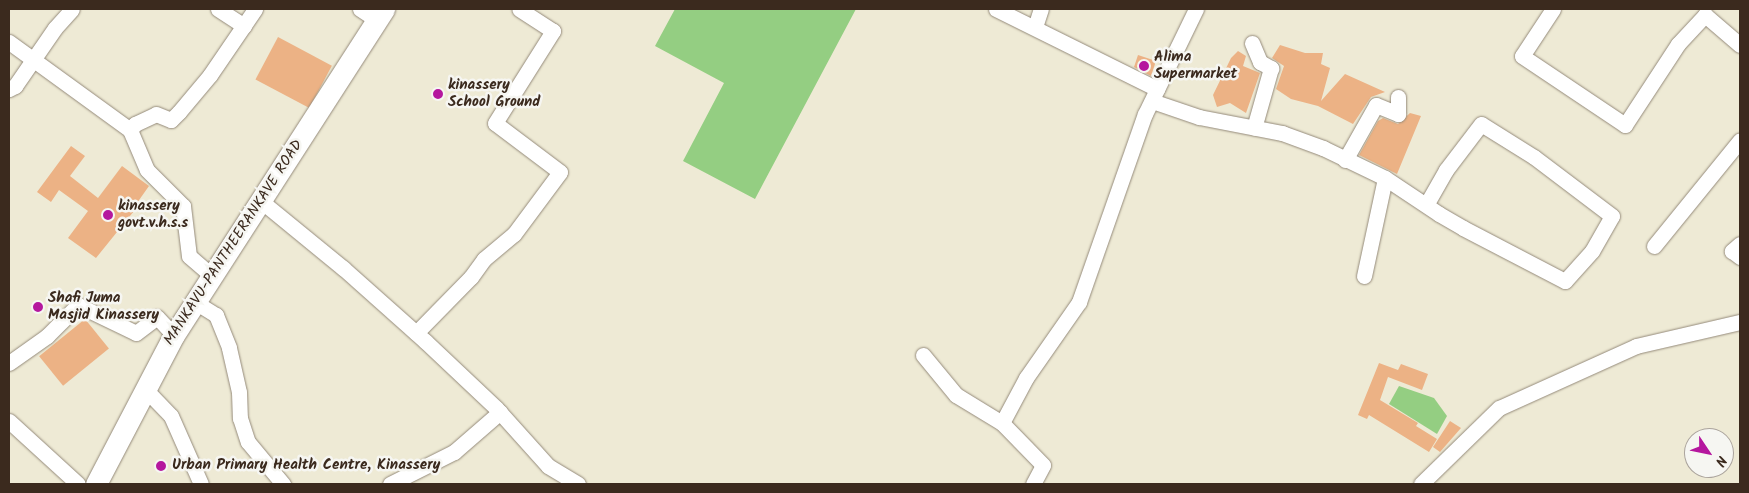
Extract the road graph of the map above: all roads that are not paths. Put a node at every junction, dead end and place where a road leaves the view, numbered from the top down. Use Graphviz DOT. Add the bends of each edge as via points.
graph roads {
  1 [pos="72,9"];
  2 [pos="218,9"];
  3 [pos="255,9"];
  4 [pos="519,9"];
  5 [pos="996,9"];
  6 [pos="1041,9"];
  7 [pos="1196,9"];
  8 [pos="1553,9"];
  9 [pos="374,12"];
  10 [pos="244,26"];
  11 [pos="1035,27"];
  12 [pos="9,42"];
  13 [pos="1252,43"];
  14 [pos="1740,45"];
  15 [pos="34,60"];
  16 [pos="9,89"];
  17 [pos="1154,95"];
  18 [pos="1398,97"];
  19 [pos="1254,128"];
  20 [pos="130,130"];
  21 [pos="1740,140"];
  22 [pos="1345,160"];
  23 [pos="1385,178"];
  24 [pos="261,201"];
  25 [pos="1426,205"];
  26 [pos="1740,244"];
  27 [pos="1654,246"];
  28 [pos="1740,257"];
  29 [pos="212,276"];
  30 [pos="1364,276"];
  31 [pos="195,302"];
  32 [pos="1740,322"];
  33 [pos="416,333"];
  34 [pos="174,335"];
  35 [pos="923,355"];
  36 [pos="9,363"];
  37 [pos="145,389"];
  38 [pos="500,412"];
  39 [pos="9,421"];
  40 [pos="1002,423"];
  41 [pos="78,484"];
  42 [pos="96,484"];
  43 [pos="201,484"];
  44 [pos="283,484"];
  45 [pos="390,484"];
  46 [pos="578,484"];
  47 [pos="1033,484"];
  48 [pos="1420,484"];
  1 -- 15 [label="street"];
  2 -- 10 [label="street"];
  3 -- 10 [label="street"];
  4 -- 33 [label="street" via="553,31 495,123 560,172 514,234 484,259 471,277"];
  5 -- 11 [label="street"];
  6 -- 11 [label="street"];
  7 -- 17 [label="street"];
  8 -- 14 [label="street" via="1522,56 1625,125 1678,44 1705,15"];
  9 -- 24 [label="main road, MANKAVU-PANTHEERANKAVE ROAD"];
  10 -- 20 [label="street" via="210,75 171,120 156,114"];
  11 -- 17 [label="street"];
  12 -- 15 [label="street"];
  13 -- 19 [label="street" via="1260,62 1271,68"];
  15 -- 16 [label="street"];
  15 -- 20 [label="street"];
  17 -- 19 [label="street" via="1199,117 1222,119"];
  17 -- 40 [label="street" via="1079,302 1026,378"];
  18 -- 22 [label="street" via="1398,114 1376,105"];
  19 -- 22 [label="street" via="1282,133"];
  20 -- 29 [label="street" via="147,170 182,206 189,256"];
  21 -- 27 [label="street"];
  22 -- 23 [label="street"];
  23 -- 25 [label="street"];
  23 -- 30 [label="street"];
  24 -- 29 [label="main road, MANKAVU-PANTHEERANKAVE ROAD"];
  24 -- 33 [label="street"];
  25 -- 25 [label="street" via="1565,281 1592,251 1612,216 1534,157 1481,124 1436,185"];
  26 -- 28 [label="street" via="1732,251"];
  29 -- 31 [label="main road, MANKAVU-PANTHEERANKAVE ROAD"];
  31 -- 34 [label="main road, MANKAVU-PANTHEERANKAVE ROAD"];
  31 -- 44 [label="street" via="216,315 229,348 239,392 240,418 248,442"];
  32 -- 48 [label="street" via="1636,346 1498,408"];
  33 -- 38 [label="street"];
  34 -- 36 [label="street" via="157,317 136,333 78,305 47,336"];
  34 -- 37 [label="main road, MANKAVU-PANTHEERANKAVE ROAD"];
  35 -- 40 [label="street" via="956,395"];
  37 -- 42 [label="main road, MANKAVU-PANTHEERANKAVE ROAD"];
  37 -- 43 [label="street" via="171,416"];
  38 -- 45 [label="street" via="454,452"];
  38 -- 46 [label="street" via="548,466"];
  39 -- 41 [label="street"];
  40 -- 47 [label="street" via="1043,465"];
}
